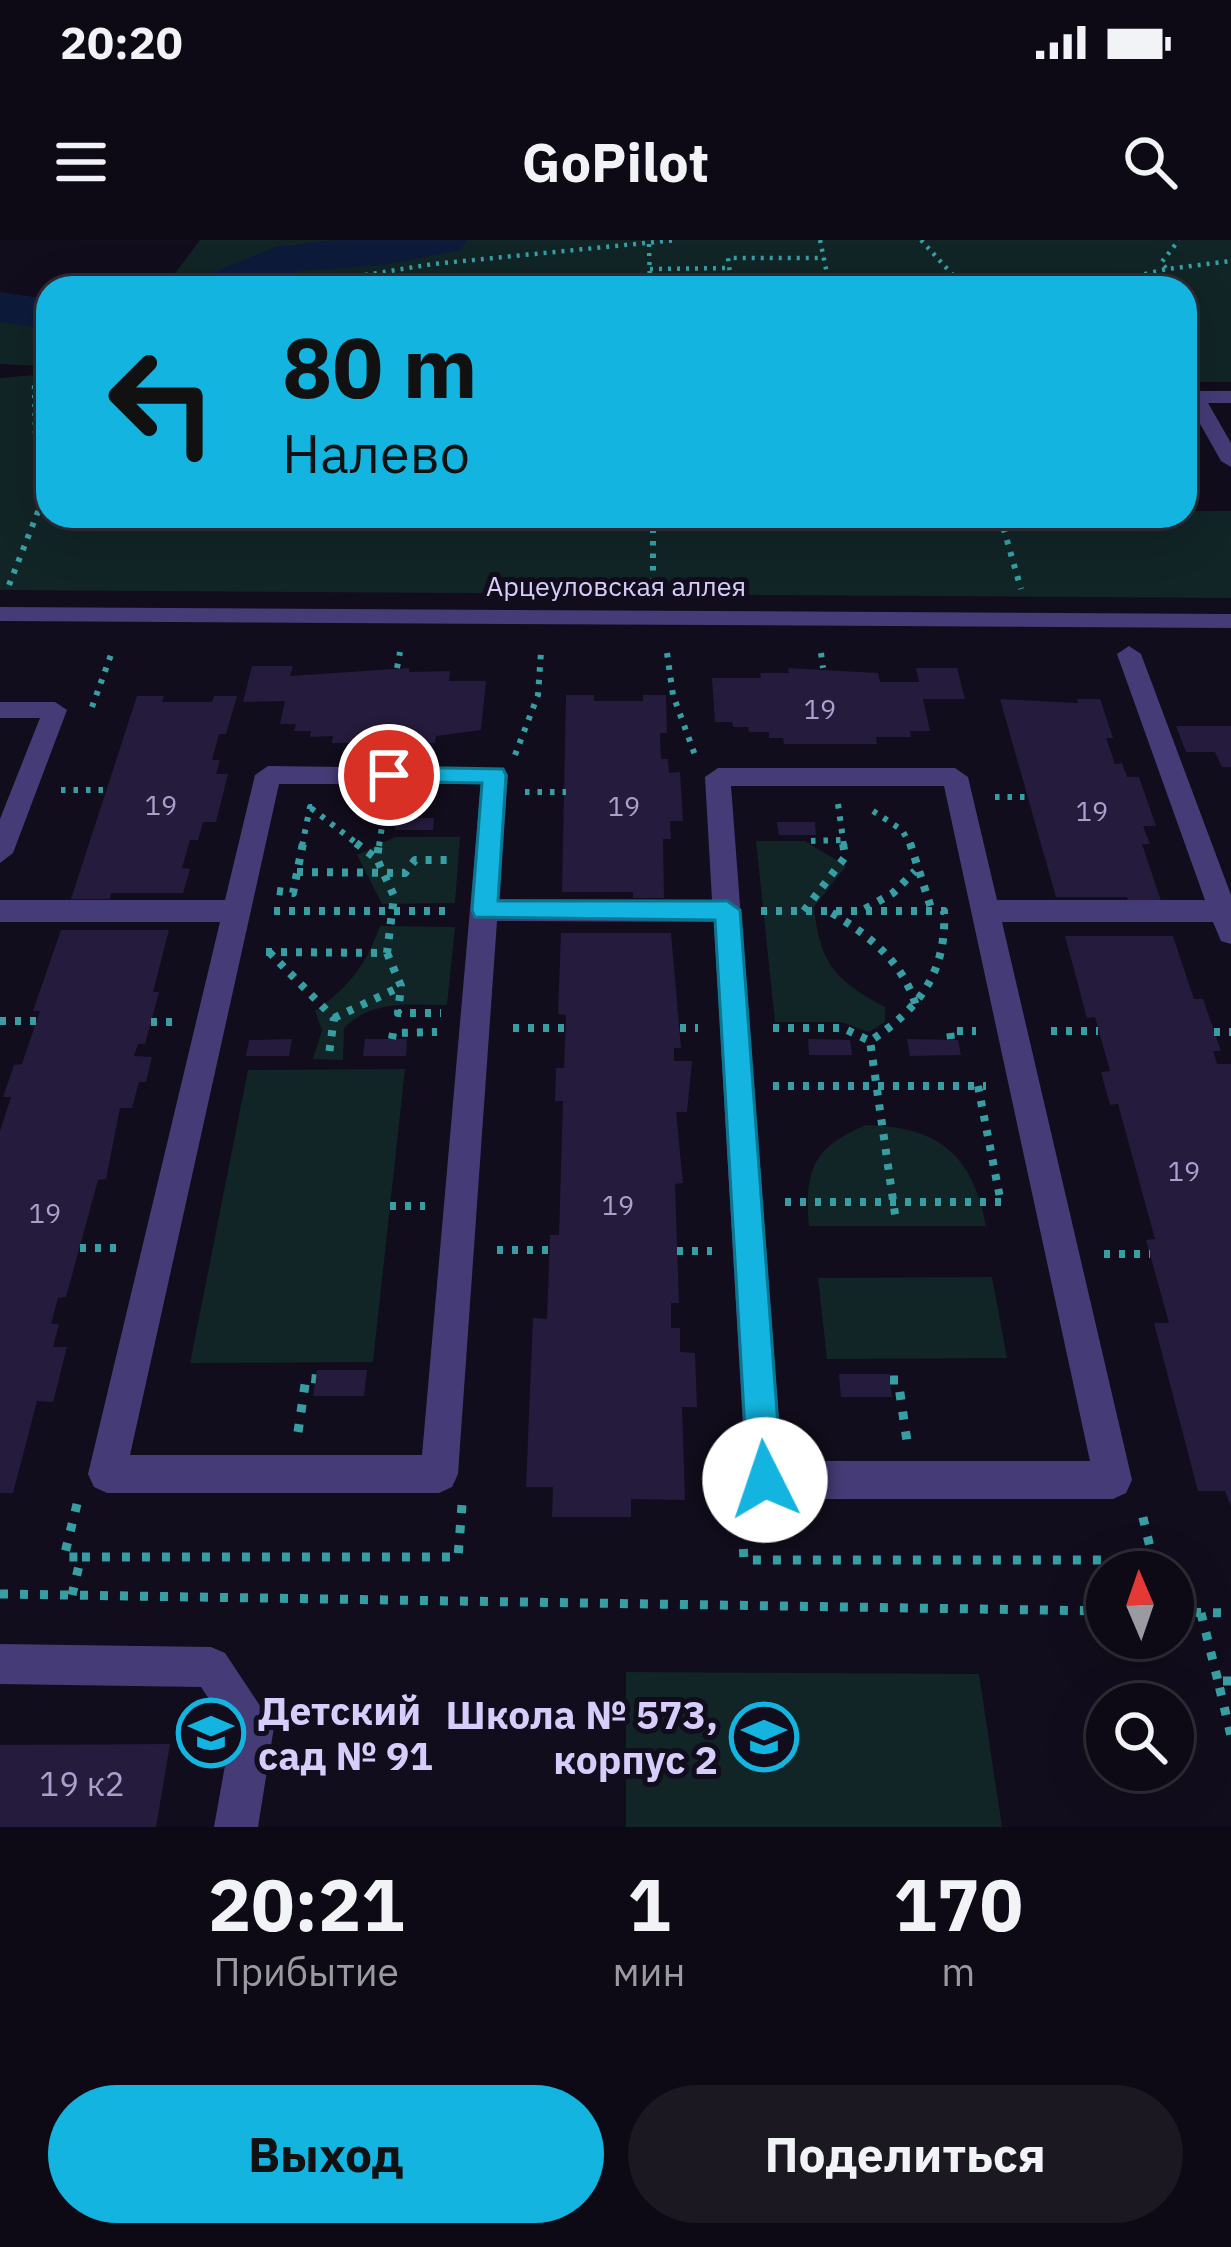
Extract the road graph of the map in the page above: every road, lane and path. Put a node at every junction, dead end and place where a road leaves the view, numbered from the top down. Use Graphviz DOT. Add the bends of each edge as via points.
graph roads {
  1 [pos="676,240"];
  2 [pos="820,240"];
  3 [pos="921,240"];
  4 [pos="1179,240"];
  5 [pos="650,244"];
  6 [pos="824,258"];
  7 [pos="1231,261"];
  8 [pos="650,268"];
  9 [pos="730,268"];
  10 [pos="1167,269"];
  11 [pos="1143,274"];
  12 [pos="358,276"];
  13 [pos="650,276"];
  14 [pos="731,276"];
  15 [pos="828,276"];
  16 [pos="952,276"];
  17 [pos="1134,276"];
  18 [pos="36,385"];
  19 [pos="1197,398"];
  20 [pos="1231,398"];
  21 [pos="1197,401"];
  22 [pos="36,441"];
  23 [pos="1231,460"];
  24 [pos="36,515"];
  25 [pos="653,528"];
  26 [pos="1003,528"];
  27 [pos="653,599"];
  28 [pos="2,605"];
  29 [pos="1030,620"];
  30 [pos="1231,621"];
  31 [pos="400,652"];
  32 [pos="541,652"];
  33 [pos="667,653"];
  34 [pos="821,653"];
  35 [pos="1129,654"];
  36 [pos="398,668"];
  37 [pos="823,668"];
  38 [pos="0,710"];
  39 [pos="513,763"];
  40 [pos="700,767"];
  41 [pos="61,790"];
  42 [pos="107,790"];
  43 [pos="511,792"];
  44 [pos="566,792"];
  45 [pos="386,796"];
  46 [pos="974,797"];
  47 [pos="1029,797"];
  48 [pos="837,800"];
  49 [pos="818,805"];
  50 [pos="310,807"];
  51 [pos="328,807"];
  52 [pos="366,807"];
  53 [pos="385,807"];
  54 [pos="406,807"];
  55 [pos="842,840"];
  56 [pos="811,841"];
  57 [pos="0,853"];
  58 [pos="377,859"];
  59 [pos="458,860"];
  60 [pos="916,870"];
  61 [pos="297,872"];
  62 [pos="384,872"];
  63 [pos="293,893"];
  64 [pos="484,910"];
  65 [pos="727,910"];
  66 [pos="0,911"];
  67 [pos="236,911"];
  68 [pos="392,911"];
  69 [pos="763,911"];
  70 [pos="804,911"];
  71 [pos="829,911"];
  72 [pos="861,911"];
  73 [pos="932,911"];
  74 [pos="985,911"];
  75 [pos="1227,922"];
  76 [pos="387,953"];
  77 [pos="401,986"];
  78 [pos="916,1007"];
  79 [pos="434,1013"];
  80 [pos="449,1013"];
  81 [pos="334,1018"];
  82 [pos="0,1021"];
  83 [pos="37,1021"];
  84 [pos="495,1028"];
  85 [pos="566,1028"];
  86 [pos="773,1028"];
  87 [pos="1214,1031"];
  88 [pos="1231,1032"];
  89 [pos="392,1039"];
  90 [pos="870,1041"];
  91 [pos="328,1054"];
  92 [pos="978,1086"];
  93 [pos="1024,1086"];
  94 [pos="739,1087"];
  95 [pos="877,1087"];
  96 [pos="787,1202"];
  97 [pos="893,1202"];
  98 [pos="1017,1202"];
  99 [pos="1001,1203"];
  100 [pos="390,1206"];
  101 [pos="417,1206"];
  102 [pos="896,1221"];
  103 [pos="80,1248"];
  104 [pos="139,1248"];
  105 [pos="480,1250"];
  106 [pos="550,1250"];
  107 [pos="677,1251"];
  108 [pos="726,1251"];
  109 [pos="1082,1254"];
  110 [pos="1150,1254"];
  111 [pos="464,1480"];
  112 [pos="83,1481"];
  113 [pos="740,1502"];
  114 [pos="762,1502"];
  115 [pos="1139,1502"];
  116 [pos="77,1504"];
  117 [pos="101,1504"];
  118 [pos="440,1504"];
  119 [pos="462,1504"];
  120 [pos="742,1534"];
  121 [pos="1151,1551"];
  122 [pos="81,1557"];
  123 [pos="1086,1565"];
  124 [pos="0,1594"];
  125 [pos="72,1594"];
  126 [pos="1086,1611"];
  127 [pos="1194,1613"];
  128 [pos="1201,1613"];
  129 [pos="1231,1613"];
  130 [pos="0,1664"];
  131 [pos="1224,1681"];
  132 [pos="1231,1736"];
  133 [pos="236,1827"];
  1 -- 5 [label="path"];
  2 -- 6 [label="path"];
  3 -- 16 [label="path"];
  4 -- 10 [label="path" via="1161,263"];
  5 -- 8 [label="path"];
  5 -- 12 [label="path"];
  6 -- 9 [label="path" via="728,258"];
  6 -- 15 [label="path"];
  7 -- 10 [label="path"];
  8 -- 9 [label="path"];
  8 -- 13 [label="path"];
  9 -- 14 [label="path"];
  10 -- 11 [label="path"];
  11 -- 17 [label="path"];
  18 -- 22 [label="path"];
  19 -- 20 [label="street"];
  21 -- 23 [label="street"];
  24 -- 28 [label="path"];
  25 -- 27 [label="path"];
  26 -- 29 [label="path"];
  28 -- 29 [label="street, Арцеуловская аллея"];
  29 -- 30 [label="street, Арцеуловская аллея"];
  31 -- 36 [label="path"];
  32 -- 39 [label="path" via="538,695"];
  33 -- 40 [label="path"];
  34 -- 37 [label="path"];
  35 -- 75 [label="street"];
  38 -- 57 [label="street" via="55,710"];
  41 -- 42 [label="path"];
  43 -- 44 [label="path"];
  45 -- 53 [label="path"];
  46 -- 47 [label="path"];
  48 -- 49 [label="path"];
  48 -- 55 [label="path"];
  48 -- 60 [label="path" via="898,823 913,841"];
  50 -- 51 [label="path"];
  50 -- 58 [label="path"];
  50 -- 61 [label="path"];
  52 -- 53 [label="path"];
  53 -- 54 [label="path"];
  53 -- 58 [label="path"];
  55 -- 56 [label="path"];
  55 -- 70 [label="path" via="845,857"];
  58 -- 62 [label="path"];
  59 -- 62 [label="path" via="415,860 405,873"];
  60 -- 72 [label="path"];
  60 -- 73 [label="path"];
  61 -- 62 [label="path"];
  61 -- 63 [label="path"];
  62 -- 68 [label="path"];
  64 -- 65 [label="street"];
  64 -- 67 [label="street" via="495,775 268,775"];
  64 -- 67 [label="street" via="440,1474 107,1474"];
  64 -- 68 [label="path"];
  65 -- 74 [label="street" via="718,777 955,777"];
  65 -- 94 [label="street"];
  66 -- 67 [label="street"];
  67 -- 68 [label="path"];
  68 -- 76 [label="path"];
  69 -- 70 [label="path"];
  70 -- 71 [label="path"];
  71 -- 72 [label="path"];
  71 -- 78 [label="path" via="894,963"];
  72 -- 73 [label="path"];
  73 -- 78 [label="path" via="944,911 947,937 938,976"];
  74 -- 75 [label="street"];
  74 -- 93 [label="street"];
  76 -- 77 [label="path"];
  76 -- 81 [label="path" via="264,953"];
  77 -- 79 [label="path" via="398,1013"];
  77 -- 81 [label="path"];
  78 -- 90 [label="path"];
  80 -- 89 [label="path" via="448,1032"];
  81 -- 91 [label="path"];
  82 -- 83 [label="path"];
  84 -- 85 [label="path"];
  86 -- 90 [label="path" via="843,1028"];
  87 -- 88 [label="path"];
  90 -- 95 [label="path"];
  92 -- 93 [label="path"];
  92 -- 95 [label="path"];
  92 -- 99 [label="path"];
  93 -- 94 [label="street" via="1113,1480 765,1480"];
  94 -- 95 [label="path"];
  95 -- 97 [label="path"];
  96 -- 97 [label="path"];
  97 -- 99 [label="path"];
  97 -- 102 [label="path"];
  98 -- 99 [label="path"];
  100 -- 101 [label="path"];
  103 -- 104 [label="path"];
  105 -- 106 [label="path"];
  107 -- 108 [label="path"];
  109 -- 110 [label="path"];
  111 -- 119 [label="path"];
  112 -- 116 [label="path"];
  113 -- 114 [label="path"];
  115 -- 121 [label="path"];
  116 -- 117 [label="path"];
  116 -- 122 [label="path" via="64,1558"];
  118 -- 119 [label="path"];
  119 -- 122 [label="path" via="458,1557"];
  120 -- 123 [label="path" via="744,1560"];
  122 -- 125 [label="path"];
  124 -- 125 [label="path"];
  125 -- 126 [label="path"];
  127 -- 128 [label="path"];
  128 -- 129 [label="path"];
  128 -- 131 [label="path"];
  130 -- 133 [label="street" via="211,1666 253,1727"];
  131 -- 132 [label="path"];
}
